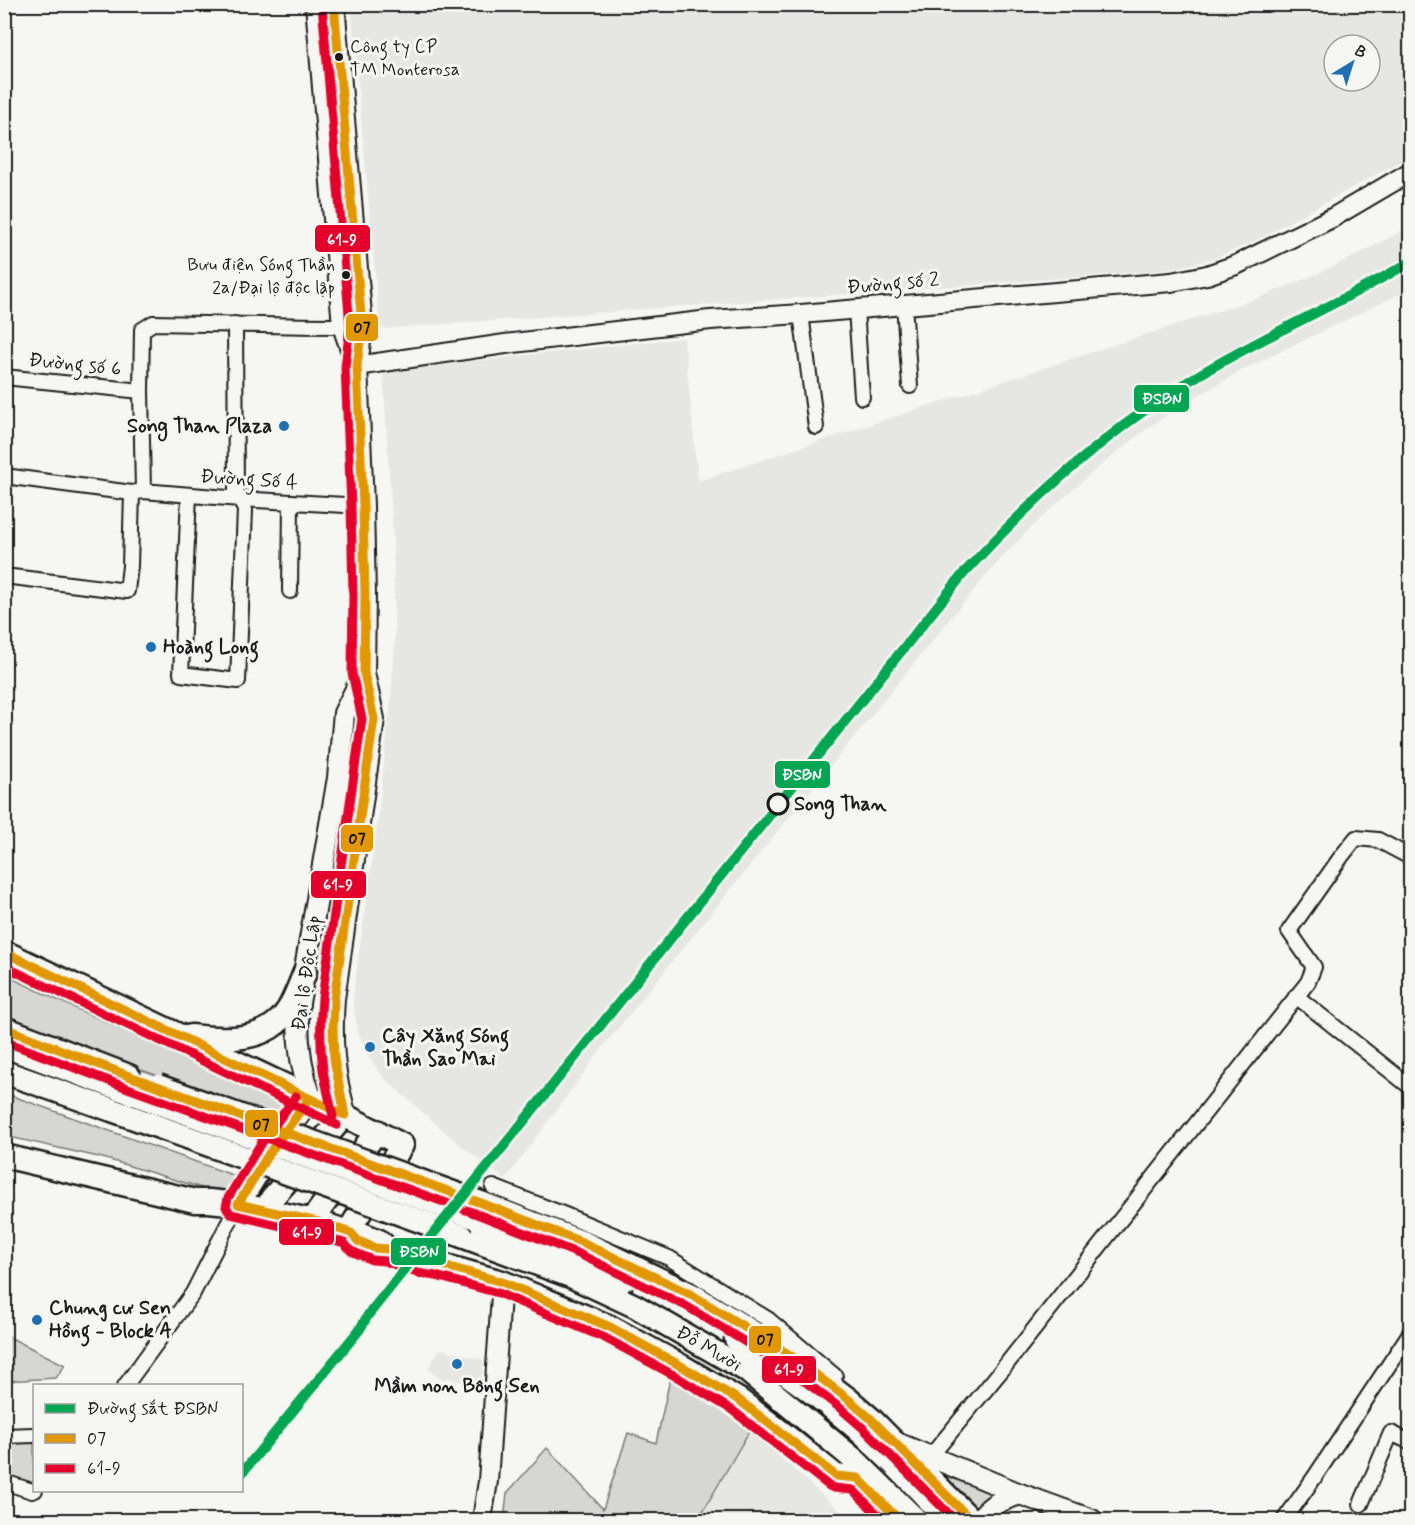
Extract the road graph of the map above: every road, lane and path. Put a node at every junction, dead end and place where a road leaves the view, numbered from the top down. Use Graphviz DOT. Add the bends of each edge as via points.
graph roads {
  1 [pos="316,4"];
  2 [pos="334,4"];
  3 [pos="1410,172"];
  4 [pos="904,305"];
  5 [pos="856,309"];
  6 [pos="801,314"];
  7 [pos="235,324"];
  8 [pos="344,326"];
  9 [pos="357,366"];
  10 [pos="4,377"];
  11 [pos="910,386"];
  12 [pos="141,391"];
  13 [pos="862,397"];
  14 [pos="816,427"];
  15 [pos="4,476"];
  16 [pos="137,493"];
  17 [pos="189,495"];
  18 [pos="240,499"];
  19 [pos="291,502"];
  20 [pos="363,506"];
  21 [pos="4,576"];
  22 [pos="290,591"];
  23 [pos="364,673"];
  24 [pos="1410,857"];
  25 [pos="4,952"];
  26 [pos="305,972"];
  27 [pos="1296,996"];
  28 [pos="4,1028"];
  29 [pos="176,1034"];
  30 [pos="4,1046"];
  31 [pos="4,1072"];
  32 [pos="125,1083"];
  33 [pos="4,1085"];
  34 [pos="1408,1085"];
  35 [pos="310,1098"];
  36 [pos="345,1115"];
  37 [pos="109,1117"];
  38 [pos="377,1131"];
  39 [pos="4,1146"];
  40 [pos="4,1156"];
  41 [pos="209,1201"];
  42 [pos="483,1203"];
  43 [pos="238,1204"];
  44 [pos="266,1210"];
  45 [pos="312,1220"];
  46 [pos="350,1233"];
  47 [pos="458,1243"];
  48 [pos="502,1282"];
  49 [pos="1410,1333"];
  50 [pos="126,1384"];
  51 [pos="857,1429"];
  52 [pos="33,1435"];
  53 [pos="4,1436"];
  54 [pos="894,1442"];
  55 [pos="1410,1442"];
  56 [pos="930,1457"];
  57 [pos="858,1478"];
  58 [pos="4,1482"];
  59 [pos="33,1491"];
  60 [pos="1020,1494"];
  61 [pos="1361,1504"];
  62 [pos="482,1521"];
  63 [pos="899,1521"];
  64 [pos="916,1521"];
  65 [pos="948,1521"];
  66 [pos="971,1521"];
  67 [pos="979,1521"];
  68 [pos="1092,1521"];
  69 [pos="1284,1521"];
  1 -- 8 [label="main road"];
  2 -- 9 [label="main road" via="362,326"];
  3 -- 4 [label="street, Đường số 2" via="1332,218 1236,266 1207,275 1152,285"];
  4 -- 5 [label="street, Đường số 2"];
  4 -- 11 [label="street"];
  5 -- 6 [label="street, Đường số 2"];
  5 -- 13 [label="street"];
  6 -- 9 [label="street, Đường số 2" via="710,320 505,344"];
  6 -- 14 [label="street"];
  7 -- 8 [label="street"];
  7 -- 12 [label="street" via="153,323 142,330"];
  7 -- 18 [label="street" via="236,491"];
  8 -- 9 [label="main road"];
  9 -- 20 [label="main road, Đại lộ Độc Lập"];
  10 -- 12 [label="street, Đường số 6"];
  12 -- 16 [label="street"];
  15 -- 16 [label="street, Đường Số 4"];
  16 -- 17 [label="street, Đường Số 4"];
  16 -- 21 [label="street" via="127,591"];
  17 -- 18 [label="street, Đường Số 4"];
  17 -- 18 [label="street" via="181,674 238,681 245,510"];
  18 -- 19 [label="street, Đường Số 4"];
  19 -- 20 [label="street, Đường Số 4"];
  19 -- 22 [label="street"];
  20 -- 23 [label="main road, Đại lộ Độc Lập"];
  23 -- 26 [label="main road, Đại lộ Độc Lập" via="344,713 338,778"];
  23 -- 36 [label="main road, Đại lộ Độc Lập" via="375,719 333,1016 334,1056"];
  24 -- 27 [label="street" via="1378,840 1356,838 1341,856 1289,931 1314,967"];
  25 -- 29 [label="highway"];
  26 -- 29 [label="highway" via="287,1011 264,1031 250,1036 212,1038"];
  26 -- 35 [label="main road, Đại lộ Độc Lập" via="298,1003 297,1035"];
  27 -- 34 [label="street"];
  27 -- 56 [label="street"];
  28 -- 32 [label="highway"];
  29 -- 35 [label="highway"];
  30 -- 32 [label="highway"];
  31 -- 37 [label="highway"];
  32 -- 42 [label="highway, bridge"];
  33 -- 37 [label="highway"];
  35 -- 36 [label="highway"];
  35 -- 43 [label="highway"];
  36 -- 38 [label="highway"];
  36 -- 44 [label="highway" via="272,1198"];
  37 -- 47 [label="highway, bridge"];
  38 -- 45 [label="highway"];
  38 -- 46 [label="highway" via="402,1145"];
  39 -- 41 [label="highway" via="198,1194"];
  40 -- 41 [label="highway, Đỗ Mười" via="161,1194"];
  41 -- 43 [label="highway, Đỗ Mười"];
  42 -- 51 [label="highway, Đỗ Mười" via="610,1272 700,1315 807,1388"];
  42 -- 54 [label="highway, Đỗ Mười" via="584,1243 692,1295 790,1355 848,1399"];
  43 -- 44 [label="highway, Đỗ Mười"];
  43 -- 50 [label="street" via="193,1293"];
  44 -- 45 [label="highway, Đỗ Mười"];
  45 -- 46 [label="highway, Đỗ Mười"];
  46 -- 48 [label="highway, Đỗ Mười" via="362,1234 420,1261"];
  47 -- 57 [label="highway, Đỗ Mười" via="663,1338 772,1407"];
  47 -- 64 [label="highway, Đỗ Mười" via="573,1277 635,1306 746,1370 857,1462"];
  48 -- 57 [label="highway, Đỗ Mười" via="631,1338 738,1400 836,1476"];
  48 -- 62 [label="street"];
  49 -- 69 [label="street"];
  51 -- 54 [label="main road"];
  51 -- 65 [label="highway, Đỗ Mười"];
  52 -- 53 [label="street"];
  54 -- 56 [label="main road"];
  54 -- 66 [label="highway, Đỗ Mười"];
  55 -- 61 [label="street" via="1391,1433"];
  56 -- 60 [label="main road"];
  57 -- 63 [label="highway"];
  58 -- 59 [label="street"];
  60 -- 67 [label="main road" via="987,1509"];
  60 -- 68 [label="main road"];
}
